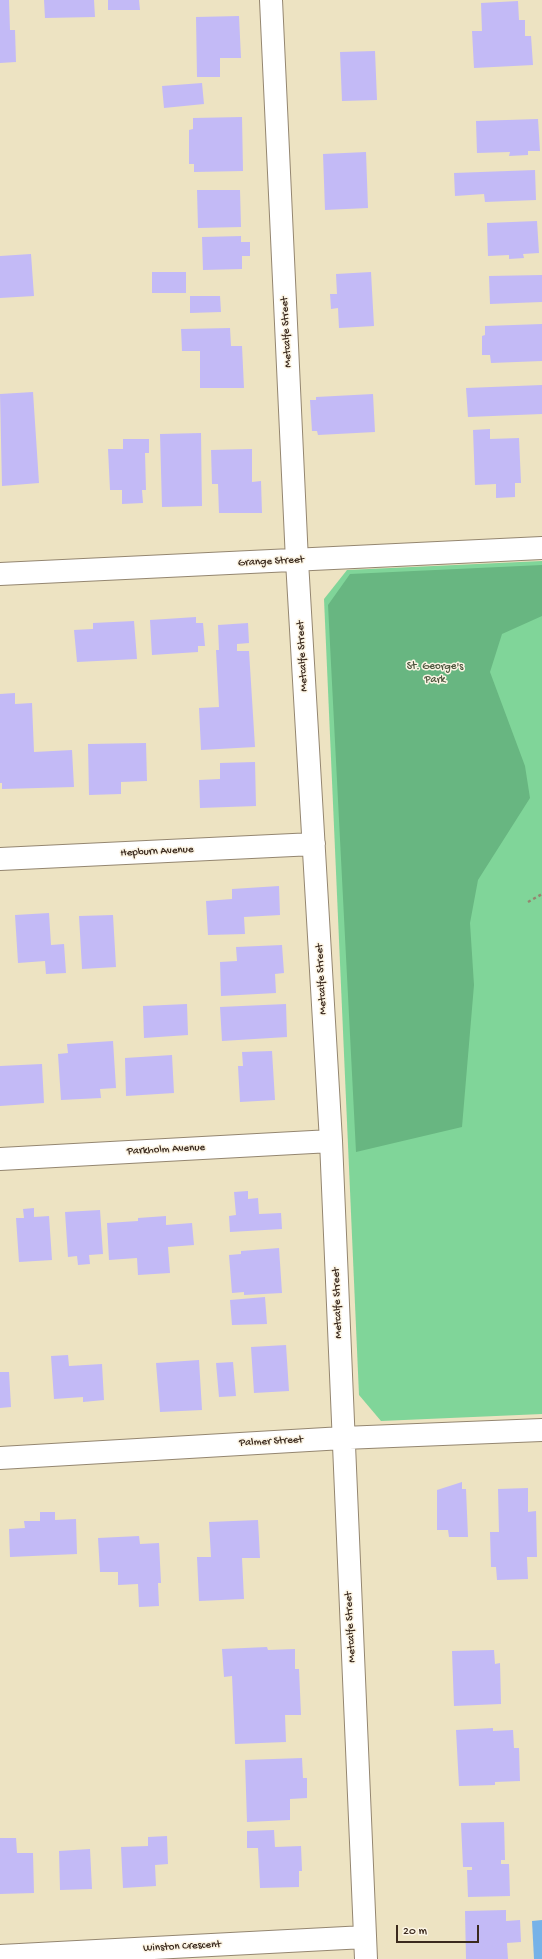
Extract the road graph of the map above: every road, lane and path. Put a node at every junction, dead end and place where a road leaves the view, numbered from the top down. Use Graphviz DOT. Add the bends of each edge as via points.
graph roads {
  1 [pos="271,0"];
  2 [pos="542,548"];
  3 [pos="297,561"];
  4 [pos="0,574"];
  5 [pos="314,844"];
  6 [pos="0,859"];
  7 [pos="542,894"];
  8 [pos="528,902"];
  9 [pos="331,1141"];
  10 [pos="0,1159"];
  11 [pos="542,1430"];
  12 [pos="343,1438"];
  13 [pos="0,1458"];
  14 [pos="365,1937"];
  15 [pos="0,1956"];
  16 [pos="366,1959"];
  1 -- 3 [label="street, Metcalfe Street"];
  2 -- 3 [label="street, Grange Street"];
  3 -- 4 [label="street, Grange Street"];
  3 -- 5 [label="street, Metcalfe Street"];
  5 -- 6 [label="street, Hepburn Avenue"];
  5 -- 9 [label="street, Metcalfe Street"];
  7 -- 8 [label="path"];
  9 -- 10 [label="street, Parkholm Avenue"];
  9 -- 12 [label="street, Metcalfe Street"];
  11 -- 12 [label="street, Palmer Street"];
  12 -- 13 [label="street, Palmer Street"];
  12 -- 14 [label="street, Metcalfe Street"];
  14 -- 15 [label="street, Winston Crescent"];
  14 -- 16 [label="street, Metcalfe Street"];
}
